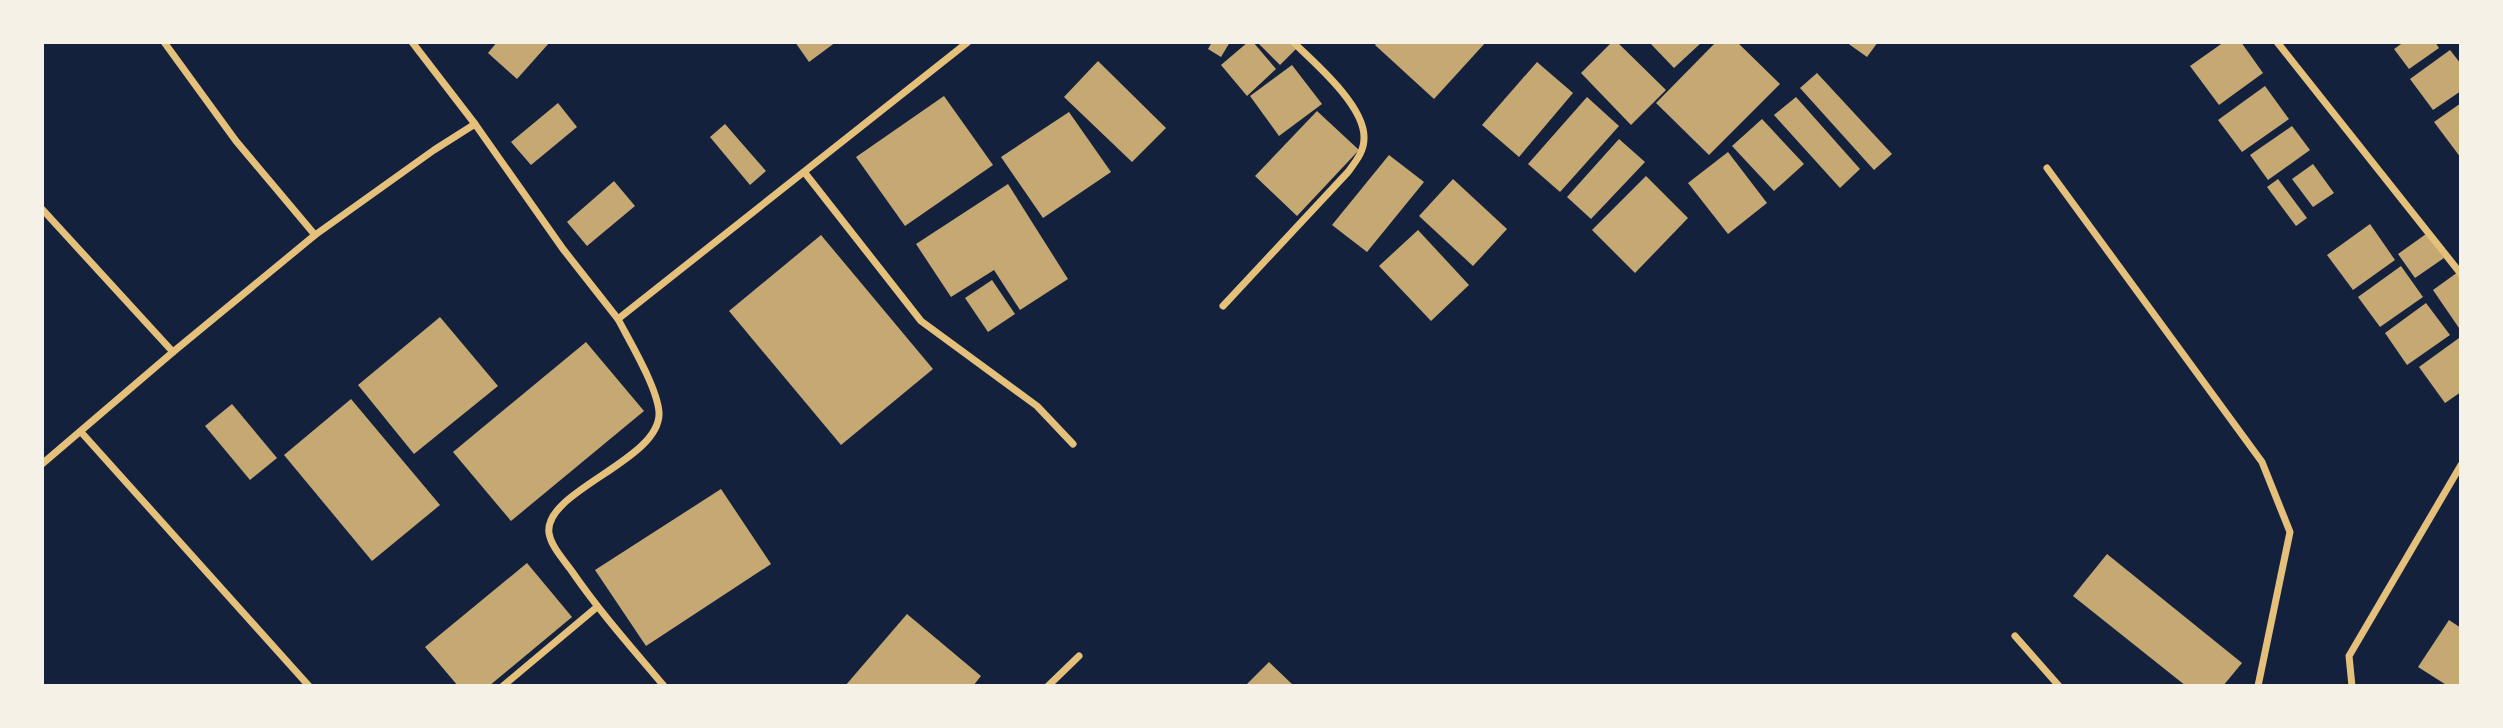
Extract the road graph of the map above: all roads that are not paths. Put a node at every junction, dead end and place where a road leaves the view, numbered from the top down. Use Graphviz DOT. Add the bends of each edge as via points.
graph roads {
  1 [pos="164,42"];
  2 [pos="412,42"];
  3 [pos="968,42"];
  4 [pos="1293,42"];
  5 [pos="2277,42"];
  6 [pos="475,124"];
  7 [pos="2047,168"];
  8 [pos="805,173"];
  9 [pos="42,209"];
  10 [pos="315,235"];
  11 [pos="2461,274"];
  12 [pos="1223,306"];
  13 [pos="618,319"];
  14 [pos="173,352"];
  15 [pos="81,432"];
  16 [pos="1073,444"];
  17 [pos="42,464"];
  18 [pos="2461,465"];
  19 [pos="597,607"];
  20 [pos="2015,636"];
  21 [pos="1079,656"];
  22 [pos="309,686"];
  23 [pos="503,686"];
  24 [pos="664,686"];
  25 [pos="1048,686"];
  26 [pos="2059,686"];
  27 [pos="2258,686"];
  28 [pos="2352,686"];
  1 -- 10 [label="street" via="236,141"];
  2 -- 6 [label="street"];
  3 -- 8 [label="street"];
  4 -- 12 [label="street" via="1358,113 1364,136 1361,155"];
  5 -- 11 [label="street"];
  6 -- 10 [label="street"];
  6 -- 13 [label="street"];
  7 -- 27 [label="street" via="2262,462 2290,532"];
  8 -- 13 [label="street"];
  8 -- 16 [label="street" via="921,321 1037,406"];
  9 -- 14 [label="street"];
  10 -- 14 [label="street"];
  13 -- 19 [label="street" via="654,393 658,423 636,450 561,506 551,519 549,532"];
  14 -- 15 [label="street"];
  15 -- 17 [label="street"];
  15 -- 22 [label="street"];
  18 -- 28 [label="street" via="2349,656"];
  19 -- 23 [label="street"];
  19 -- 24 [label="street"];
  20 -- 26 [label="street"];
  21 -- 25 [label="street"];
}
